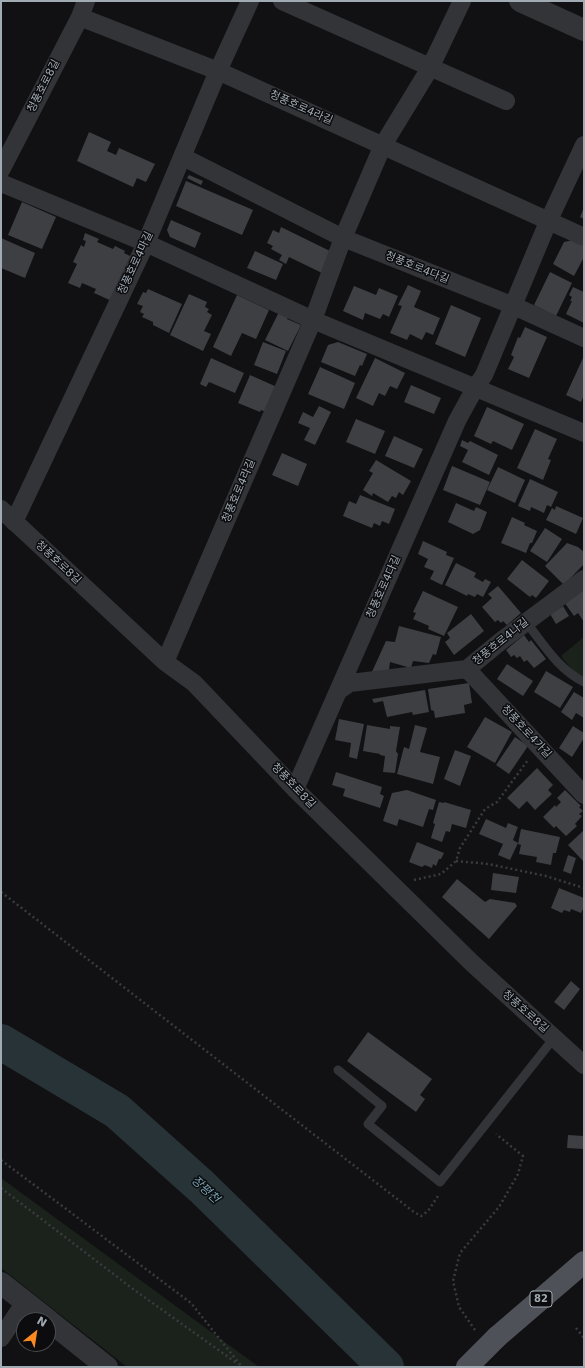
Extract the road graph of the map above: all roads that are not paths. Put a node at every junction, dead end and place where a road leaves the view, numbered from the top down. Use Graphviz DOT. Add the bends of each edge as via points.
graph roads {
  1 [pos="250,1"];
  2 [pos="282,1"];
  3 [pos="462,1"];
  4 [pos="520,1"];
  5 [pos="83,9"];
  6 [pos="584,30"];
  7 [pos="430,68"];
  8 [pos="218,71"];
  9 [pos="506,101"];
  10 [pos="383,145"];
  11 [pos="584,145"];
  12 [pos="183,157"];
  13 [pos="1,170"];
  14 [pos="1,183"];
  15 [pos="548,222"];
  16 [pos="584,237"];
  17 [pos="342,238"];
  18 [pos="146,243"];
  19 [pos="514,306"];
  20 [pos="313,320"];
  21 [pos="584,338"];
  22 [pos="475,388"];
  23 [pos="584,433"];
  24 [pos="1,509"];
  25 [pos="14,522"];
  26 [pos="584,578"];
  27 [pos="526,622"];
  28 [pos="165,662"];
  29 [pos="467,669"];
  30 [pos="584,682"];
  31 [pos="338,691"];
  32 [pos="295,789"];
  33 [pos="584,794"];
  34 [pos="554,1038"];
  35 [pos="584,1065"];
  36 [pos="338,1070"];
  37 [pos="584,1262"];
  38 [pos="1,1283"];
  39 [pos="25,1302"];
  40 [pos="38,1312"];
  41 [pos="56,1326"];
  42 [pos="1,1338"];
  43 [pos="107,1367"];
  44 [pos="467,1367"];
  1 -- 8 [label="street, 청풍호로4마길"];
  2 -- 7 [label="street"];
  3 -- 7 [label="street, 청풍호로4라길"];
  4 -- 6 [label="street"];
  5 -- 8 [label="street, 청풍호로4라길"];
  5 -- 13 [label="street, 청풍호로8길"];
  7 -- 9 [label="street"];
  7 -- 10 [label="street, 청풍호로4라길"];
  8 -- 10 [label="street, 청풍호로4라길"];
  8 -- 12 [label="street, 청풍호로4마길"];
  10 -- 15 [label="street"];
  10 -- 17 [label="street, 청풍호로4라길"];
  11 -- 15 [label="street, 청풍호로4다길"];
  12 -- 17 [label="street"];
  12 -- 18 [label="street, 청풍호로4마길"];
  14 -- 18 [label="street"];
  15 -- 16 [label="street"];
  15 -- 19 [label="street, 청풍호로4다길"];
  17 -- 19 [label="street, 청풍호로4다길"];
  17 -- 20 [label="street, 청풍호로4라길"];
  18 -- 20 [label="street"];
  18 -- 25 [label="street, 청풍호로4마길"];
  19 -- 21 [label="street"];
  19 -- 22 [label="street, 청풍호로4다길" via="484,375"];
  20 -- 22 [label="street"];
  20 -- 28 [label="street, 청풍호로4라길"];
  22 -- 23 [label="street"];
  22 -- 31 [label="street, 청풍호로4다길" via="457,421"];
  24 -- 25 [label="street, 청풍호로8길"];
  25 -- 28 [label="street, 청풍호로8길"];
  26 -- 27 [label="street, 청풍호로4나길"];
  27 -- 29 [label="street, 청풍호로4나길"];
  27 -- 30 [label="lane" via="561,667"];
  28 -- 32 [label="street, 청풍호로8길" via="194,683"];
  29 -- 31 [label="street, 청풍호로4나길" via="350,683"];
  29 -- 33 [label="street, 청풍호로4가길"];
  31 -- 32 [label="street, 청풍호로4다길"];
  32 -- 34 [label="street, 청풍호로8길" via="472,963"];
  34 -- 35 [label="street, 청풍호로8길"];
  34 -- 36 [label="lane" via="440,1182 368,1124 382,1106"];
  37 -- 44 [label="main road, 82, bridge" via="497,1337"];
  38 -- 39 [label="street"];
  39 -- 40 [label="street"];
  39 -- 42 [label="street"];
  41 -- 43 [label="street"];
}
